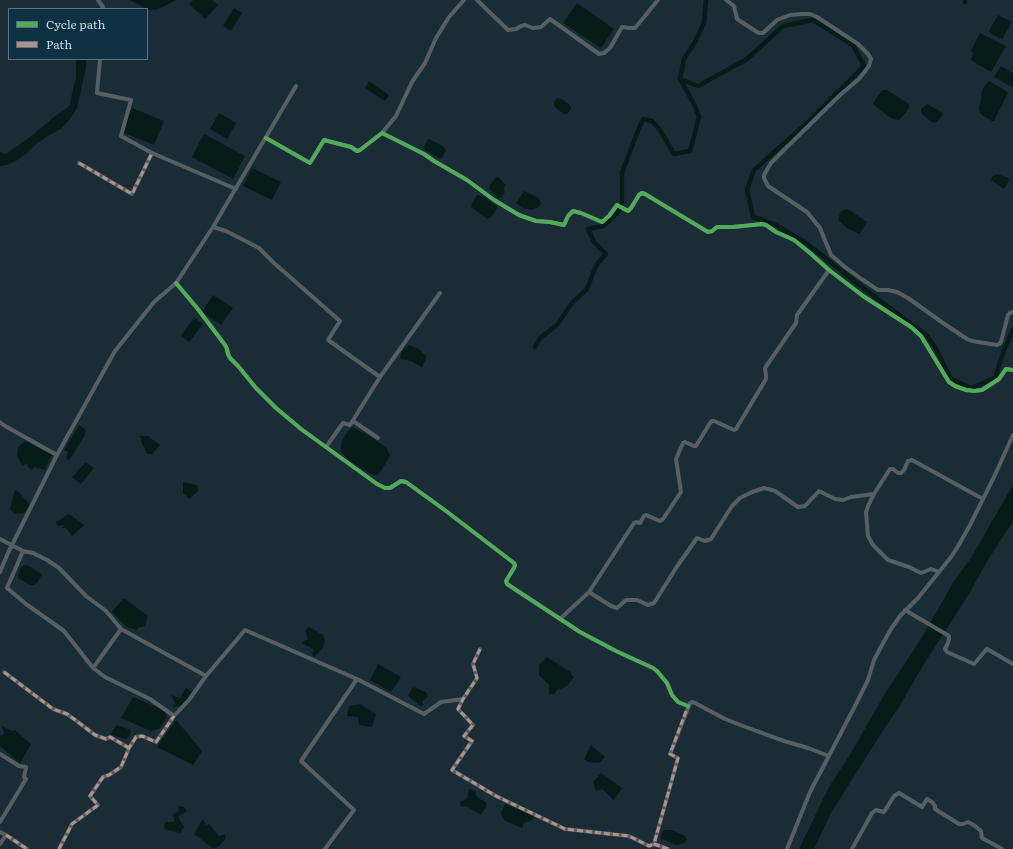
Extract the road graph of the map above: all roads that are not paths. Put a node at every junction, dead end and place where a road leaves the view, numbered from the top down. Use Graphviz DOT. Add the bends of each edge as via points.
graph roads {
  1 [pos="464,0"];
  2 [pos="477,0"];
  3 [pos="658,0"];
  4 [pos="726,0"];
  5 [pos="100,60"];
  6 [pos="296,86"];
  7 [pos="382,133"];
  8 [pos="266,138"];
  9 [pos="152,153"];
  10 [pos="79,163"];
  11 [pos="236,189"];
  12 [pos="213,227"];
  13 [pos="829,270"];
  14 [pos="176,283"];
  15 [pos="440,292"];
  16 [pos="1013,312"];
  17 [pos="1013,370"];
  18 [pos="380,378"];
  19 [pos="353,421"];
  20 [pos="0,422"];
  21 [pos="1013,436"];
  22 [pos="378,438"];
  23 [pos="326,447"];
  24 [pos="57,455"];
  25 [pos="874,494"];
  26 [pos="983,498"];
  27 [pos="0,539"];
  28 [pos="12,544"];
  29 [pos="23,551"];
  30 [pos="0,572"];
  31 [pos="939,572"];
  32 [pos="589,592"];
  33 [pos="905,610"];
  34 [pos="560,619"];
  35 [pos="121,629"];
  36 [pos="480,649"];
  37 [pos="1013,664"];
  38 [pos="93,668"];
  39 [pos="4,672"];
  40 [pos="206,676"];
  41 [pos="357,679"];
  42 [pos="463,699"];
  43 [pos="688,706"];
  44 [pos="174,716"];
  45 [pos="130,748"];
  46 [pos="0,754"];
  47 [pos="829,756"];
  48 [pos="0,822"];
  49 [pos="0,832"];
  50 [pos="6,835"];
  51 [pos="0,844"];
  52 [pos="654,844"];
  53 [pos="27,849"];
  54 [pos="59,849"];
  55 [pos="326,849"];
  56 [pos="668,849"];
  57 [pos="787,849"];
  58 [pos="852,849"];
  59 [pos="1002,849"];
  1 -- 7 [label="street" via="436,38 396,116"];
  2 -- 3 [label="street" via="508,30 525,25 541,27 550,19 599,54 610,48 622,27 635,28"];
  4 -- 16 [label="street" via="734,6 737,19 759,33 763,33 777,20 790,15 810,14 858,44 871,59 859,79 787,146 764,175 768,186 807,212 820,228 831,255 878,290 896,292 908,298 972,341 1000,344 1008,315"];
  5 -- 9 [label="street" via="97,93 131,100 121,136"];
  6 -- 8 [label="street"];
  7 -- 8 [label="street" via="357,151 324,140 310,163"];
  7 -- 13 [label="street" via="424,154 519,215 536,221 564,225 573,211 602,222 617,205 628,211 642,193 708,232 717,227 766,225 794,240"];
  8 -- 11 [label="street"];
  9 -- 10 [label="street" via="132,194"];
  9 -- 11 [label="street"];
  11 -- 12 [label="street"];
  12 -- 14 [label="street"];
  12 -- 18 [label="street" via="259,248 340,321 328,340"];
  13 -- 17 [label="street" via="921,336 949,382 955,386 966,390 982,390 999,379 1006,370"];
  13 -- 32 [label="street" via="797,315 796,323 765,368 766,379 736,429 714,420 710,422 696,446 683,442 676,459 681,492 660,521 646,515 640,522 634,523"];
  14 -- 23 [label="street" via="225,345 230,358 256,388 276,408"];
  14 -- 24 [label="street" via="154,302 115,351"];
  15 -- 18 [label="street"];
  18 -- 19 [label="street"];
  19 -- 22 [label="street"];
  19 -- 23 [label="street" via="350,425 344,423"];
  20 -- 24 [label="street"];
  21 -- 26 [label="street"];
  23 -- 34 [label="street" via="377,484 390,488 406,482 446,511 514,563 507,584"];
  24 -- 28 [label="street"];
  25 -- 26 [label="street" via="890,469 901,473 908,461 912,460"];
  25 -- 31 [label="street" via="866,512 868,536 873,545 888,560 921,573 931,569"];
  25 -- 32 [label="street" via="843,500 834,499 819,491 805,506 798,507 775,491 764,488 752,492 732,506 710,539 705,541 697,538 654,603 648,605 637,600 626,600 617,608"];
  26 -- 31 [label="street" via="957,548"];
  27 -- 28 [label="street"];
  28 -- 29 [label="street"];
  28 -- 30 [label="street"];
  29 -- 35 [label="street" via="34,553 59,568 86,596 106,611"];
  29 -- 38 [label="street" via="7,588 64,632"];
  31 -- 33 [label="street"];
  32 -- 34 [label="street"];
  33 -- 37 [label="street" via="949,636 946,651 974,664 989,650"];
  33 -- 47 [label="street" via="877,654 866,684"];
  34 -- 43 [label="street" via="610,648 653,668 667,683 678,702"];
  35 -- 38 [label="street"];
  35 -- 40 [label="street"];
  36 -- 42 [label="street" via="473,664 477,678"];
  38 -- 44 [label="street" via="105,677 150,699"];
  39 -- 45 [label="street" via="95,735 110,737"];
  40 -- 41 [label="street" via="245,630"];
  40 -- 44 [label="street"];
  41 -- 42 [label="street" via="424,714 441,702"];
  41 -- 55 [label="street" via="301,762 354,810"];
  42 -- 52 [label="street" via="458,709 473,725 464,736 472,742 452,770 496,796 565,829 629,836 648,846"];
  43 -- 47 [label="street" via="692,702 695,703 725,719"];
  43 -- 52 [label="street" via="670,754 678,758"];
  44 -- 45 [label="street" via="156,742 142,736 136,738"];
  45 -- 54 [label="street" via="121,767 102,777 90,796 98,805 72,824"];
  46 -- 48 [label="street" via="19,766 26,767 26,779"];
  47 -- 57 [label="street" via="810,792"];
  49 -- 50 [label="street"];
  50 -- 51 [label="street"];
  50 -- 53 [label="street"];
  52 -- 56 [label="street"];
  58 -- 59 [label="street" via="872,813 876,810 884,812 894,796 899,793 922,807 927,799 932,802 935,809 959,824 968,822 976,826 981,831 982,838"];
}
